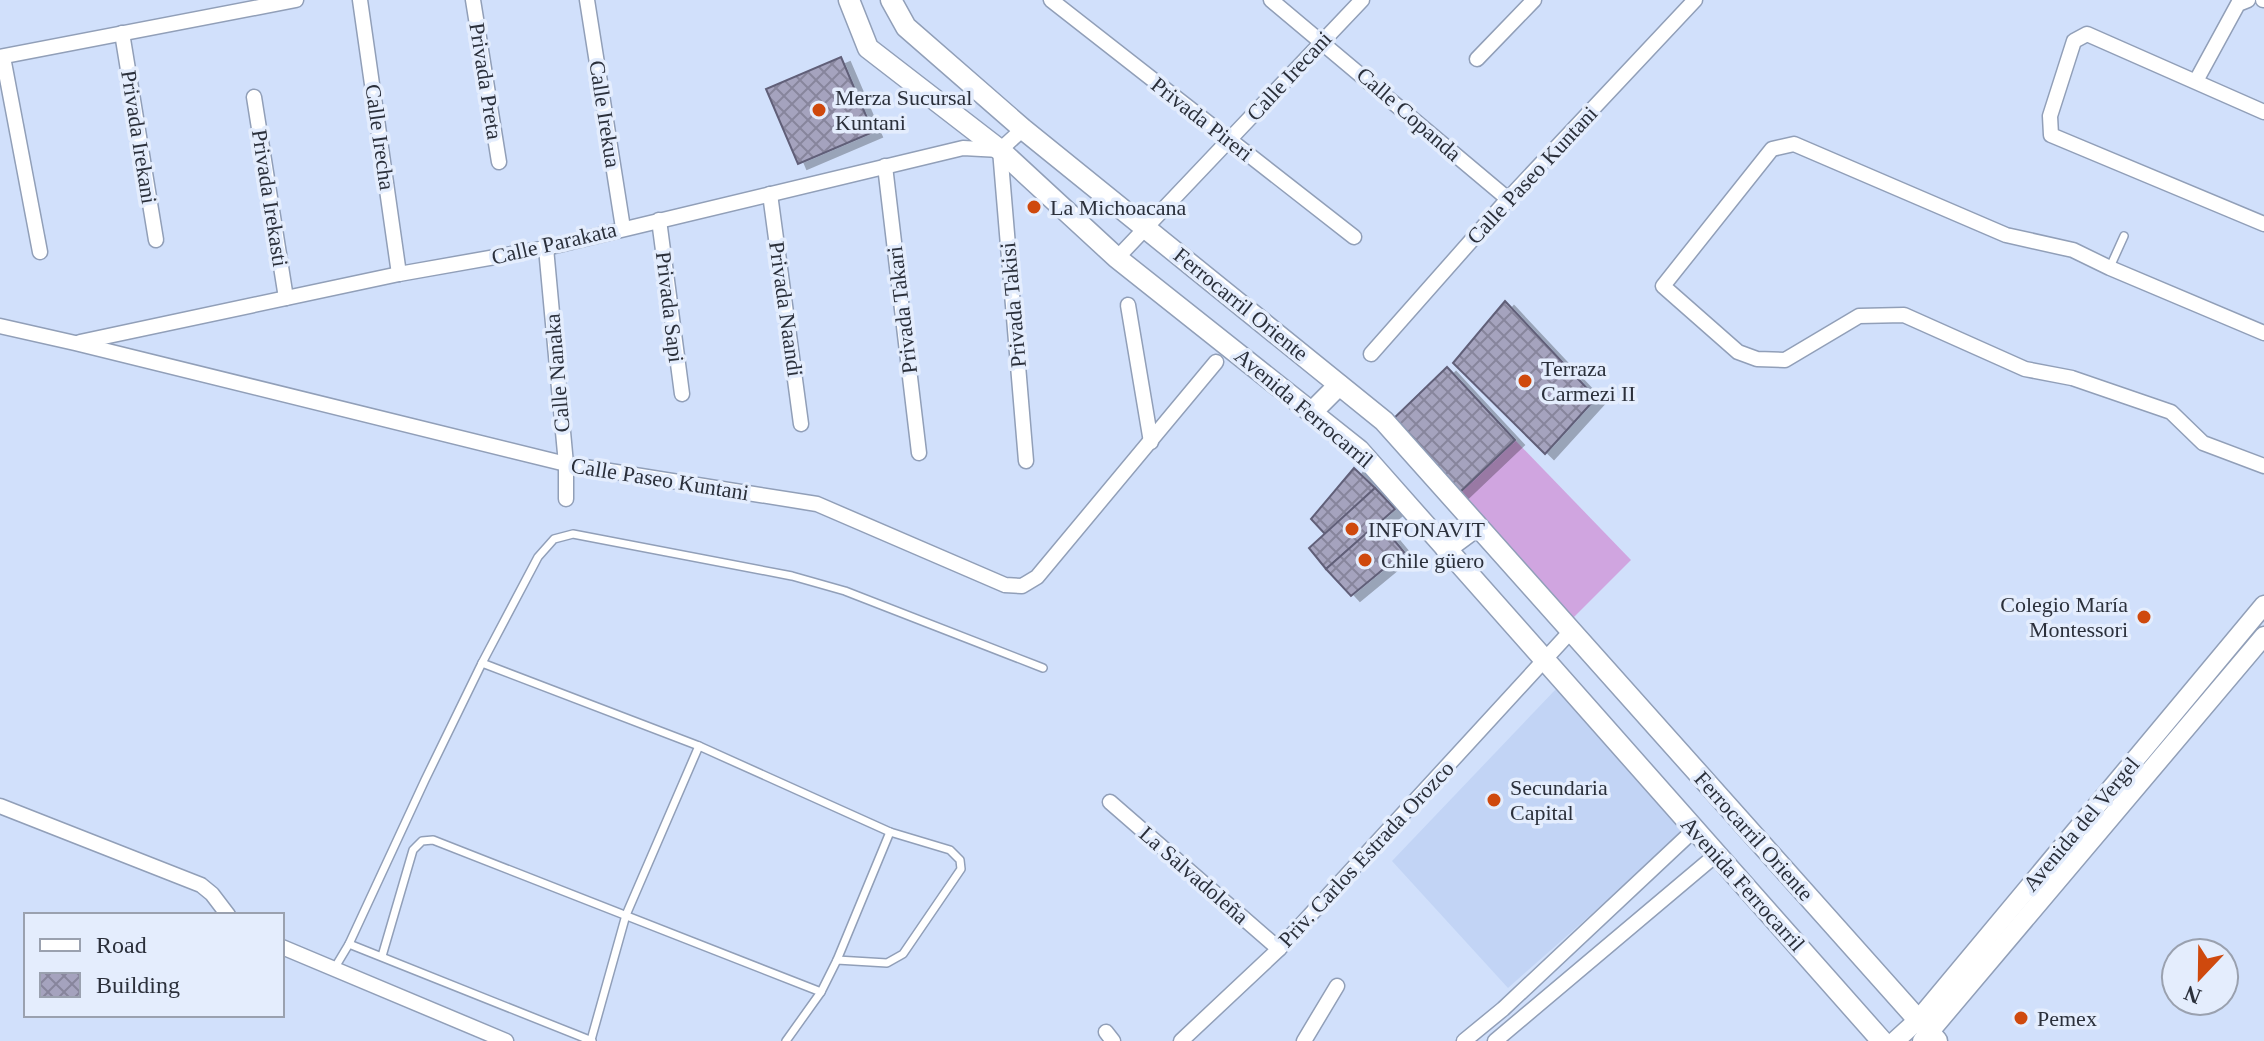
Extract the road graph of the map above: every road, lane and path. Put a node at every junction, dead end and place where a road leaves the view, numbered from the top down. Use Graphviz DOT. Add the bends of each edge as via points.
graph roads {
  1 [pos="296,0"];
  2 [pos="360,0"];
  3 [pos="473,0"];
  4 [pos="587,0"];
  5 [pos="849,0"];
  6 [pos="891,0"];
  7 [pos="1051,0"];
  8 [pos="1271,0"];
  9 [pos="1362,0"];
  10 [pos="1534,0"];
  11 [pos="1695,0"];
  12 [pos="2248,0"];
  13 [pos="122,33"];
  14 [pos="1322,41"];
  15 [pos="2,57"];
  16 [pos="1477,59"];
  17 [pos="2196,81"];
  18 [pos="254,97"];
  19 [pos="2264,112"];
  20 [pos="1023,129"];
  21 [pos="1229,140"];
  22 [pos="1000,150"];
  23 [pos="499,162"];
  24 [pos="885,166"];
  25 [pos="770,194"];
  26 [pos="1508,199"];
  27 [pos="659,220"];
  28 [pos="2264,224"];
  29 [pos="623,228"];
  30 [pos="1147,228"];
  31 [pos="2124,236"];
  32 [pos="1354,237"];
  33 [pos="156,240"];
  34 [pos="546,248"];
  35 [pos="40,252"];
  36 [pos="1117,258"];
  37 [pos="2110,268"];
  38 [pos="399,274"];
  39 [pos="286,298"];
  40 [pos="1128,305"];
  41 [pos="0,326"];
  42 [pos="2264,333"];
  43 [pos="75,343"];
  44 [pos="1371,354"];
  45 [pos="1216,362"];
  46 [pos="1339,385"];
  47 [pos="682,394"];
  48 [pos="1312,412"];
  49 [pos="801,424"];
  50 [pos="1151,442"];
  51 [pos="919,453"];
  52 [pos="1026,461"];
  53 [pos="566,464"];
  54 [pos="2264,466"];
  55 [pos="566,499"];
  56 [pos="1477,526"];
  57 [pos="1446,549"];
  58 [pos="2264,605"];
  59 [pos="1571,631"];
  60 [pos="2264,636"];
  61 [pos="1544,660"];
  62 [pos="482,663"];
  63 [pos="1043,668"];
  64 [pos="699,746"];
  65 [pos="1110,802"];
  66 [pos="0,806"];
  67 [pos="1695,829"];
  68 [pos="890,832"];
  69 [pos="1717,854"];
  70 [pos="1622,899"];
  71 [pos="226,913"];
  72 [pos="626,915"];
  73 [pos="1639,919"];
  74 [pos="349,944"];
  75 [pos="284,948"];
  76 [pos="1279,949"];
  77 [pos="382,956"];
  78 [pos="837,960"];
  79 [pos="333,969"];
  80 [pos="1337,986"];
  81 [pos="821,992"];
  82 [pos="1503,1009"];
  83 [pos="1517,1024"];
  84 [pos="1927,1034"];
  85 [pos="506,1041"];
  86 [pos="592,1041"];
  87 [pos="786,1041"];
  88 [pos="1181,1041"];
  89 [pos="1304,1041"];
  90 [pos="1464,1041"];
  91 [pos="1495,1041"];
  92 [pos="1882,1041"];
  93 [pos="1895,1041"];
  1 -- 13 [label="street"];
  2 -- 38 [label="street, Calle Irecha"];
  3 -- 23 [label="street, Privada Preta"];
  4 -- 29 [label="street, Calle Irekua"];
  5 -- 22 [label="main road, Avenida Ferrocarril" via="868,48"];
  6 -- 20 [label="main road, Ferrocarril Oriente" via="906,27"];
  7 -- 21 [label="street, Privada Pireri"];
  8 -- 14 [label="street, Calle Copanda"];
  9 -- 14 [label="street, Calle Irecani"];
  10 -- 16 [label="street"];
  11 -- 26 [label="street, Calle Paseo Kuntani"];
  12 -- 17 [label="street" via="2238,4"];
  13 -- 15 [label="street"];
  13 -- 33 [label="street, Privada Irekani"];
  14 -- 21 [label="street, Calle Irecani"];
  14 -- 26 [label="street, Calle Copanda"];
  15 -- 35 [label="street"];
  17 -- 19 [label="street"];
  17 -- 28 [label="street" via="2087,34 2074,41 2050,116 2051,135"];
  18 -- 39 [label="street, Privada Irekasti"];
  20 -- 22 [label="street"];
  20 -- 30 [label="main road, Ferrocarril Oriente"];
  21 -- 30 [label="street, Calle Irecani"];
  21 -- 32 [label="street, Privada Pireri"];
  22 -- 24 [label="street, Calle Parakata" via="963,148"];
  22 -- 36 [label="main road, Avenida Ferrocarril"];
  22 -- 52 [label="street, Privada Takisi"];
  24 -- 25 [label="street, Calle Parakata"];
  24 -- 51 [label="street, Privada Takari"];
  25 -- 27 [label="street, Calle Parakata"];
  25 -- 49 [label="street, Privada Naandi"];
  26 -- 44 [label="street, Calle Paseo Kuntani"];
  27 -- 29 [label="street, Calle Parakata"];
  27 -- 47 [label="street, Privada Sapi"];
  29 -- 34 [label="street, Calle Parakata"];
  30 -- 36 [label="street, Calle Irecani"];
  30 -- 46 [label="main road, Ferrocarril Oriente"];
  31 -- 37 [label="lane"];
  34 -- 38 [label="street, Calle Parakata"];
  34 -- 53 [label="street, Calle Nanaka"];
  36 -- 48 [label="main road, Avenida Ferrocarril"];
  37 -- 42 [label="street"];
  37 -- 54 [label="street" via="2073,250 2006,235 1794,144 1772,149 1663,286 1738,352 1757,359 1785,360 1859,316 1904,315 2025,369 2072,378 2171,412 2203,443"];
  38 -- 39 [label="street, Calle Parakata"];
  39 -- 43 [label="street, Calle Parakata"];
  40 -- 50 [label="street"];
  41 -- 43 [label="street, Calle Paseo Kuntani"];
  43 -- 53 [label="street, Calle Paseo Kuntani"];
  45 -- 50 [label="street, Calle Paseo Kuntani"];
  46 -- 48 [label="main road"];
  46 -- 56 [label="main road, Ferrocarril Oriente" via="1384,421"];
  48 -- 57 [label="main road, Avenida Ferrocarril" via="1359,450"];
  50 -- 53 [label="street, Calle Paseo Kuntani" via="1037,577 1022,586 1005,585 817,504"];
  53 -- 55 [label="street, Calle Nanaka"];
  56 -- 57 [label="main road"];
  56 -- 59 [label="main road, Ferrocarril Oriente"];
  57 -- 61 [label="main road, Avenida Ferrocarril"];
  58 -- 84 [label="street, Avenida del Vergel"];
  59 -- 61 [label="street"];
  59 -- 84 [label="main road, Ferrocarril Oriente"];
  60 -- 84 [label="street, Avenida del Vergel"];
  61 -- 67 [label="main road, Avenida Ferrocarril"];
  61 -- 76 [label="street, Priv. Carlos Estrada Orozco"];
  62 -- 63 [label="lane" via="538,557 554,539 573,534 845,591"];
  62 -- 64 [label="lane"];
  62 -- 74 [label="lane"];
  64 -- 68 [label="lane"];
  64 -- 72 [label="lane"];
  65 -- 76 [label="street, La Salvadoleña"];
  66 -- 71 [label="street" via="201,885"];
  67 -- 69 [label="main road, Avenida Ferrocarril"];
  67 -- 70 [label="street"];
  68 -- 78 [label="lane"];
  68 -- 78 [label="lane" via="950,850 961,869 903,954 887,963"];
  69 -- 73 [label="street"];
  69 -- 92 [label="main road, Avenida Ferrocarril"];
  70 -- 73 [label="street"];
  70 -- 82 [label="street"];
  72 -- 77 [label="lane" via="433,840 422,841 413,850"];
  72 -- 81 [label="lane"];
  72 -- 86 [label="lane"];
  73 -- 83 [label="street"];
  74 -- 77 [label="lane"];
  74 -- 79 [label="lane"];
  75 -- 79 [label="street"];
  76 -- 88 [label="street, Priv. Carlos Estrada Orozco"];
  77 -- 86 [label="lane"];
  78 -- 81 [label="lane"];
  79 -- 85 [label="street"];
  80 -- 89 [label="street"];
  81 -- 87 [label="lane"];
  82 -- 83 [label="street"];
  82 -- 90 [label="street"];
  83 -- 91 [label="street"];
  84 -- 93 [label="street, Avenida del Vergel"];
}
